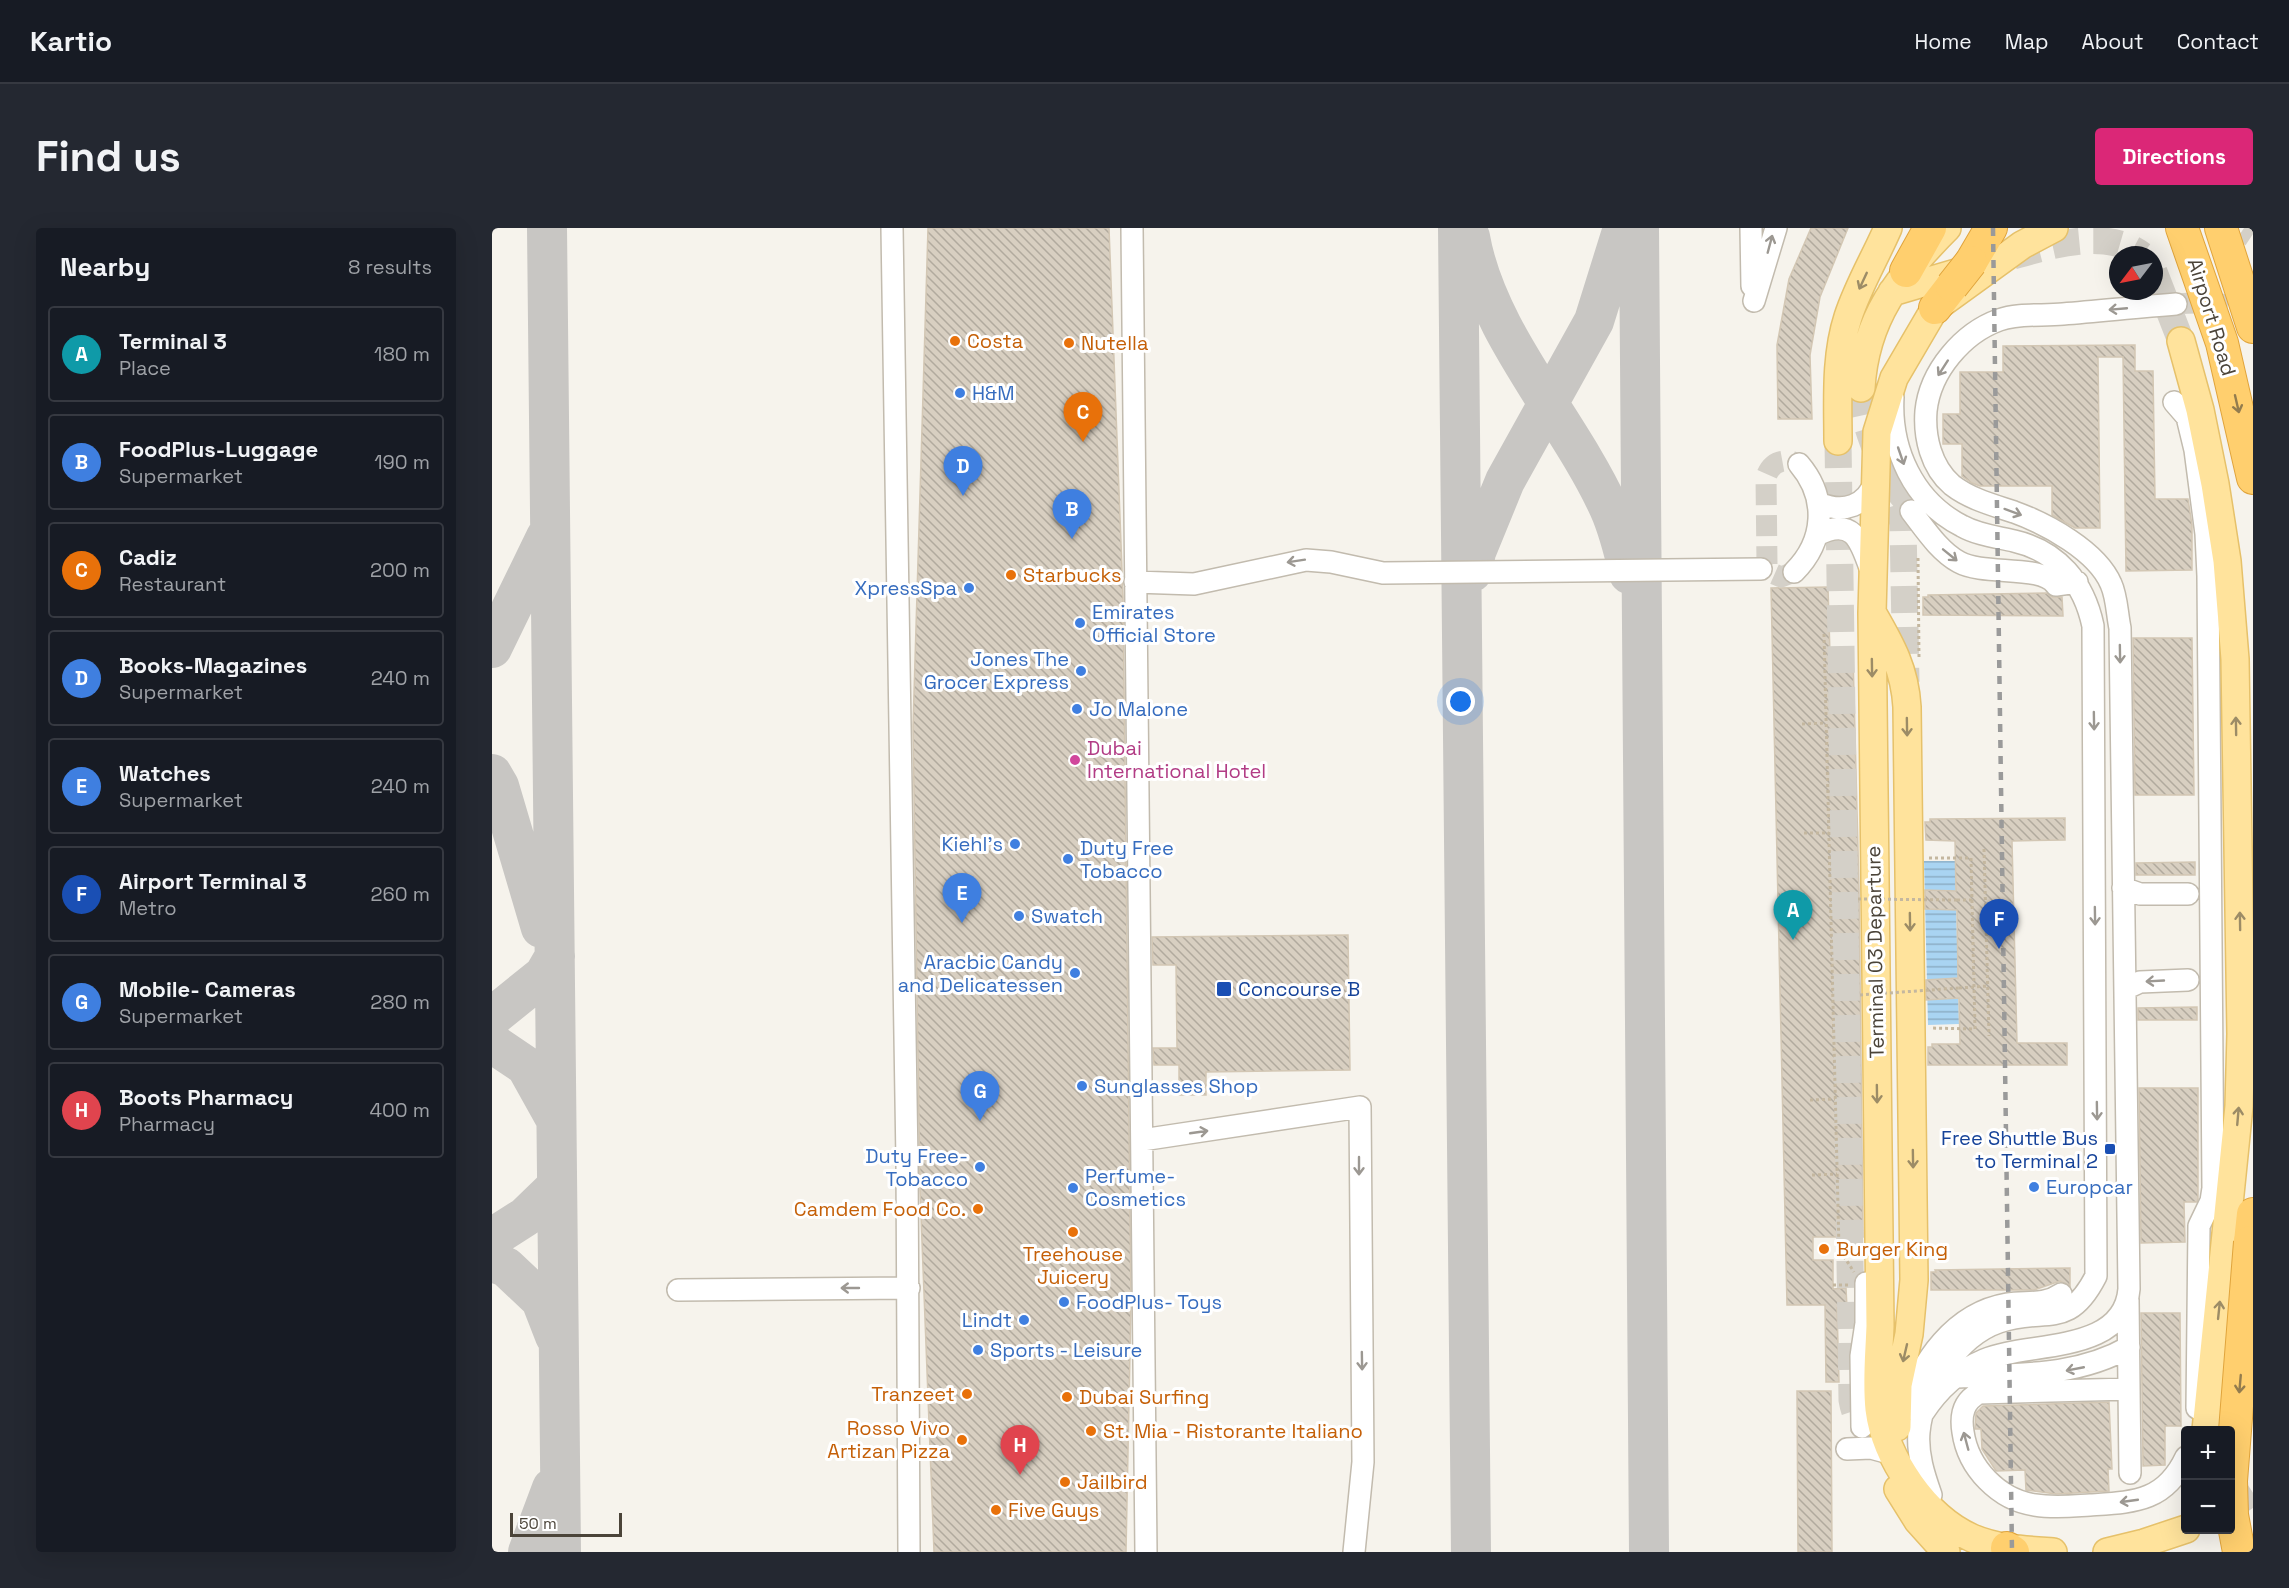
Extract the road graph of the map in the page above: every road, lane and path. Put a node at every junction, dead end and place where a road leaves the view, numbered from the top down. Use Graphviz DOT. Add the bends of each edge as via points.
graph roads {
  1 [pos="892,228"];
  2 [pos="1132,228"];
  3 [pos="1751,228"];
  4 [pos="1776,228"];
  5 [pos="1888,228"];
  6 [pos="1930,228"];
  7 [pos="1947,228"];
  8 [pos="1991,228"];
  9 [pos="2054,228"];
  10 [pos="2182,228"];
  11 [pos="2221,228"];
  12 [pos="2235,228"];
  13 [pos="2253,272"];
  14 [pos="1961,280"];
  15 [pos="1899,282"];
  16 [pos="2176,304"];
  17 [pos="2253,327"];
  18 [pos="2181,341"];
  19 [pos="1839,376"];
  20 [pos="1894,378"];
  21 [pos="2174,402"];
  22 [pos="1838,441"];
  23 [pos="1799,464"];
  24 [pos="2253,478"];
  25 [pos="1876,480"];
  26 [pos="1819,503"];
  27 [pos="1911,512"];
  28 [pos="1818,535"];
  29 [pos="1761,569"];
  30 [pos="1794,572"];
  31 [pos="1874,579"];
  32 [pos="1135,582"];
  33 [pos="2077,582"];
  34 [pos="1872,613"];
  35 [pos="1824,634"];
  36 [pos="1826,723"];
  37 [pos="1802,724"];
  38 [pos="1804,833"];
  39 [pos="1829,833"];
  40 [pos="1984,849"];
  41 [pos="1921,857"];
  42 [pos="2123,888"];
  43 [pos="2188,894"];
  44 [pos="1858,899"];
  45 [pos="1972,900"];
  46 [pos="2188,980"];
  47 [pos="1988,986"];
  48 [pos="2125,990"];
  49 [pos="1860,995"];
  50 [pos="1922,1028"];
  51 [pos="1989,1036"];
  52 [pos="1836,1099"];
  53 [pos="1810,1100"];
  54 [pos="1142,1140"];
  55 [pos="1837,1174"];
  56 [pos="1812,1175"];
  57 [pos="2252,1228"];
  58 [pos="1854,1277"];
  59 [pos="1854,1284"];
  60 [pos="1833,1285"];
  61 [pos="909,1288"];
  62 [pos="678,1290"];
  63 [pos="2061,1294"];
  64 [pos="2128,1300"];
  65 [pos="2129,1347"];
  66 [pos="1954,1378"];
  67 [pos="2129,1389"];
  68 [pos="1915,1411"];
  69 [pos="2194,1426"];
  70 [pos="2207,1426"];
  71 [pos="1858,1429"];
  72 [pos="1894,1463"];
  73 [pos="2181,1464"];
  74 [pos="2130,1473"];
  75 [pos="1931,1495"];
  76 [pos="2181,1518"];
  77 [pos="2181,1531"];
  78 [pos="1972,1538"];
  79 [pos="2144,1544"];
  80 [pos="2010,1550"];
  81 [pos="909,1552"];
  82 [pos="1146,1552"];
  83 [pos="1354,1552"];
  84 [pos="1946,1552"];
  85 [pos="2053,1552"];
  86 [pos="2107,1552"];
  87 [pos="2239,1552"];
  1 -- 61 [label="lane"];
  2 -- 32 [label="lane"];
  3 -- 4 [label="lane, one-way" via="1754,301"];
  5 -- 19 [label="main road, one-way" via="1853,303 1844,333"];
  6 -- 15 [label="highway"];
  7 -- 15 [label="main road"];
  8 -- 14 [label="highway"];
  9 -- 14 [label="main road"];
  10 -- 24 [label="highway, Airport Road, one-way" via="2222,344"];
  11 -- 17 [label="highway, Airport Road"];
  12 -- 13 [label="highway"];
  14 -- 15 [label="main road"];
  14 -- 20 [label="main road, Terminal 03 Departure"];
  15 -- 19 [label="main road" via="1875,322 1865,351"];
  16 -- 42 [label="lane, one-way" via="2001,319 1968,337 1954,351 1938,375 1926,407 1931,454 1952,484 1978,500 2049,526 2089,556 2112,585 2120,628"];
  70 -- 18 [label="main road, one-way" via="2239,1106 2241,973 2235,682 2227,561 2208,449"];
  19 -- 22 [label="main road"];
  20 -- 25 [label="main road, Terminal 03 Departure" via="1877,432"];
  20 -- 33 [label="lane, one-way" via="1895,439 1904,466 1919,490 1938,511 1962,527 2034,547 2058,562"];
  21 -- 69 [label="lane" via="2187,417 2195,450 2208,576 2213,1188 2199,1226"];
  23 -- 26 [label="lane" via="1814,486"];
  25 -- 26 [label="lane" via="1866,498 1849,508"];
  25 -- 31 [label="main road, Terminal 03 Departure"];
  26 -- 28 [label="lane"];
  27 -- 33 [label="lane, one-way" via="1936,543 1958,562 1983,570 2044,575 2056,585"];
  28 -- 30 [label="lane" via="1809,555"];
  28 -- 31 [label="lane" via="1836,528 1855,535 1862,543"];
  29 -- 32 [label="lane, one-way" via="1398,573 1306,560 1194,584"];
  31 -- 34 [label="main road, Terminal 03 Departure"];
  32 -- 54 [label="lane"];
  33 -- 68 [label="lane, one-way" via="2093,626 2096,1276 2086,1297 2062,1312 2001,1321 1968,1338"];
  34 -- 71 [label="main road, Terminal 03 Departure, one-way" via="1878,1158"];
  34 -- 75 [label="main road, one-way" via="1898,659 1907,707 1914,1280 1896,1405 1901,1444 1908,1462"];
  35 -- 36 [label="path"];
  36 -- 37 [label="path"];
  36 -- 39 [label="path"];
  38 -- 39 [label="path"];
  39 -- 52 [label="path"];
  40 -- 47 [label="path"];
  41 -- 45 [label="path" via="1971,858"];
  42 -- 43 [label="lane" via="2140,894"];
  42 -- 48 [label="lane"];
  44 -- 45 [label="path, bridge"];
  45 -- 50 [label="path" via="1975,1029"];
  46 -- 48 [label="lane, one-way" via="2134,983"];
  47 -- 49 [label="path, bridge"];
  47 -- 51 [label="path"];
  48 -- 64 [label="lane"];
  52 -- 53 [label="path"];
  52 -- 55 [label="path"];
  54 -- 82 [label="lane"];
  54 -- 83 [label="lane, one-way" via="1252,1116 1360,1107 1363,1462"];
  55 -- 56 [label="path"];
  55 -- 58 [label="path" via="1839,1249 1854,1269"];
  57 -- 87 [label="highway, one-way, bridge" via="2231,1481"];
  59 -- 60 [label="path"];
  61 -- 62 [label="lane, one-way"];
  61 -- 81 [label="lane"];
  63 -- 68 [label="lane" via="2045,1302 1993,1307 1959,1326 1925,1364"];
  64 -- 65 [label="lane"];
  64 -- 66 [label="lane" via="2121,1313 2098,1333 2064,1344 1986,1359"];
  65 -- 66 [label="lane, one-way" via="2090,1366 2069,1370"];
  65 -- 67 [label="lane"];
  66 -- 68 [label="lane"];
  73 -- 67 [label="lane, one-way" via="2165,1486 2140,1500 2052,1507 2033,1505 1998,1490 1984,1477 1968,1451 1962,1415 1971,1398 1979,1393"];
  67 -- 74 [label="lane"];
  68 -- 75 [label="lane"];
  71 -- 72 [label="lane" via="1871,1448"];
  71 -- 72 [label="main road, Terminal 03 Departure" via="1886,1438"];
  72 -- 78 [label="main road, Terminal 03 Departure" via="1930,1506"];
  72 -- 84 [label="main road" via="1914,1516"];
  75 -- 78 [label="main road"];
  76 -- 79 [label="main road"];
  77 -- 79 [label="main road"];
  78 -- 80 [label="main road, Terminal 03 Departure"];
  79 -- 86 [label="main road"];
  80 -- 85 [label="main road, Terminal 03 Departure"];
}
